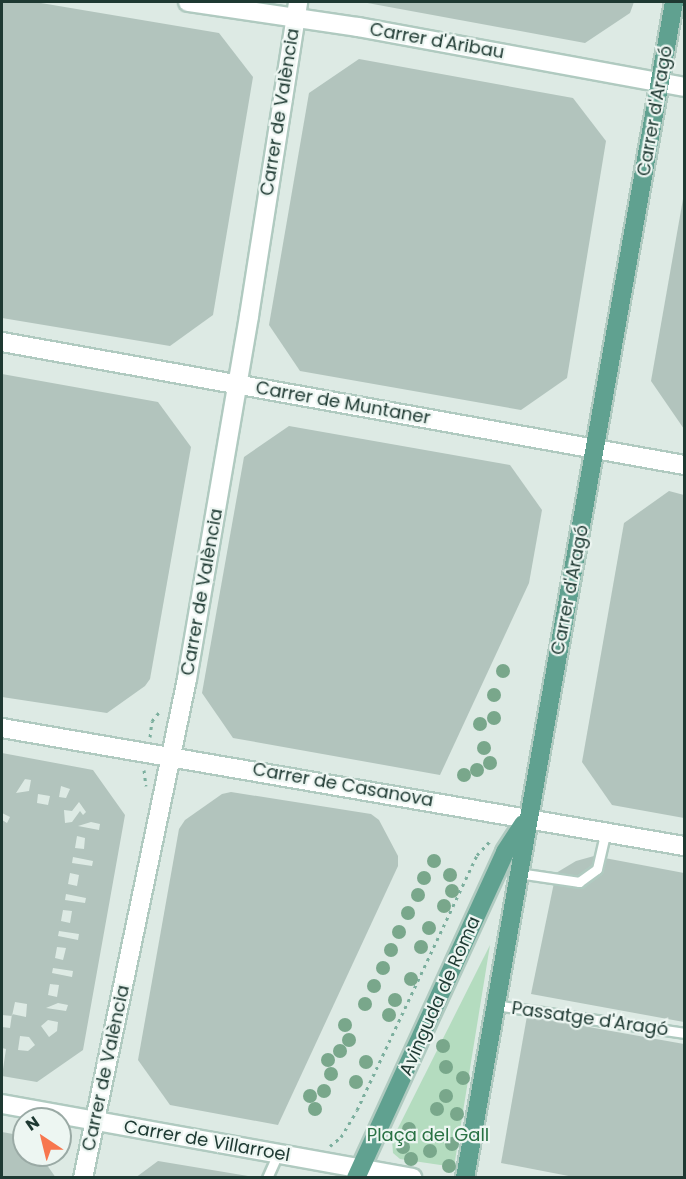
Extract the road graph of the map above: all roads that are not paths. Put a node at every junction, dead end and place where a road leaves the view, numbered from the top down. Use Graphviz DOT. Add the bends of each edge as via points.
graph roads {
  1 [pos="188,2"];
  2 [pos="674,2"];
  3 [pos="296,10"];
  4 [pos="660,82"];
  5 [pos="684,87"];
  6 [pos="2,342"];
  7 [pos="237,384"];
  8 [pos="596,449"];
  9 [pos="684,465"];
  10 [pos="2,728"];
  11 [pos="173,755"];
  12 [pos="527,818"];
  13 [pos="606,831"];
  14 [pos="684,846"];
  15 [pos="518,873"];
  16 [pos="495,1005"];
  17 [pos="684,1033"];
  18 [pos="2,1104"];
  19 [pos="93,1122"];
  20 [pos="278,1154"];
  21 [pos="358,1173"];
  22 [pos="83,1178"];
  23 [pos="267,1178"];
  24 [pos="412,1178"];
  25 [pos="465,1178"];
  1 -- 3 [label="street, Carrer d'Aribau"];
  2 -- 4 [label="main road, Carrer d'Aragó"];
  3 -- 4 [label="street, Carrer d'Aribau"];
  3 -- 7 [label="street, Carrer de València"];
  4 -- 5 [label="street, Carrer d'Aribau"];
  4 -- 8 [label="main road, Carrer d'Aragó"];
  6 -- 7 [label="street, Carrer de Muntaner"];
  7 -- 8 [label="street, Carrer de Muntaner"];
  7 -- 11 [label="street, Carrer de València"];
  8 -- 9 [label="street, Carrer de Muntaner"];
  8 -- 12 [label="main road, Carrer d'Aragó"];
  10 -- 11 [label="street, Carrer de Casanova"];
  11 -- 12 [label="street, Carrer de Casanova"];
  11 -- 19 [label="street, Carrer de València"];
  12 -- 13 [label="street, Carrer de Casanova"];
  12 -- 15 [label="main road, Carrer d'Aragó"];
  12 -- 21 [label="main road, Avinguda de Roma" via="505,852"];
  13 -- 14 [label="street, Carrer de Casanova"];
  13 -- 15 [label="lane" via="597,869 579,882"];
  15 -- 16 [label="main road, Carrer d'Aragó"];
  16 -- 17 [label="lane, Passatge d'Aragó"];
  16 -- 25 [label="main road, Carrer d'Aragó"];
  18 -- 19 [label="street, Carrer de Villarroel"];
  19 -- 20 [label="street, Carrer de Villarroel"];
  19 -- 22 [label="street, Carrer de València"];
  20 -- 21 [label="street, Carrer de Villarroel"];
  20 -- 23 [label="lane"];
  21 -- 24 [label="street, Carrer de Villarroel"];
}
